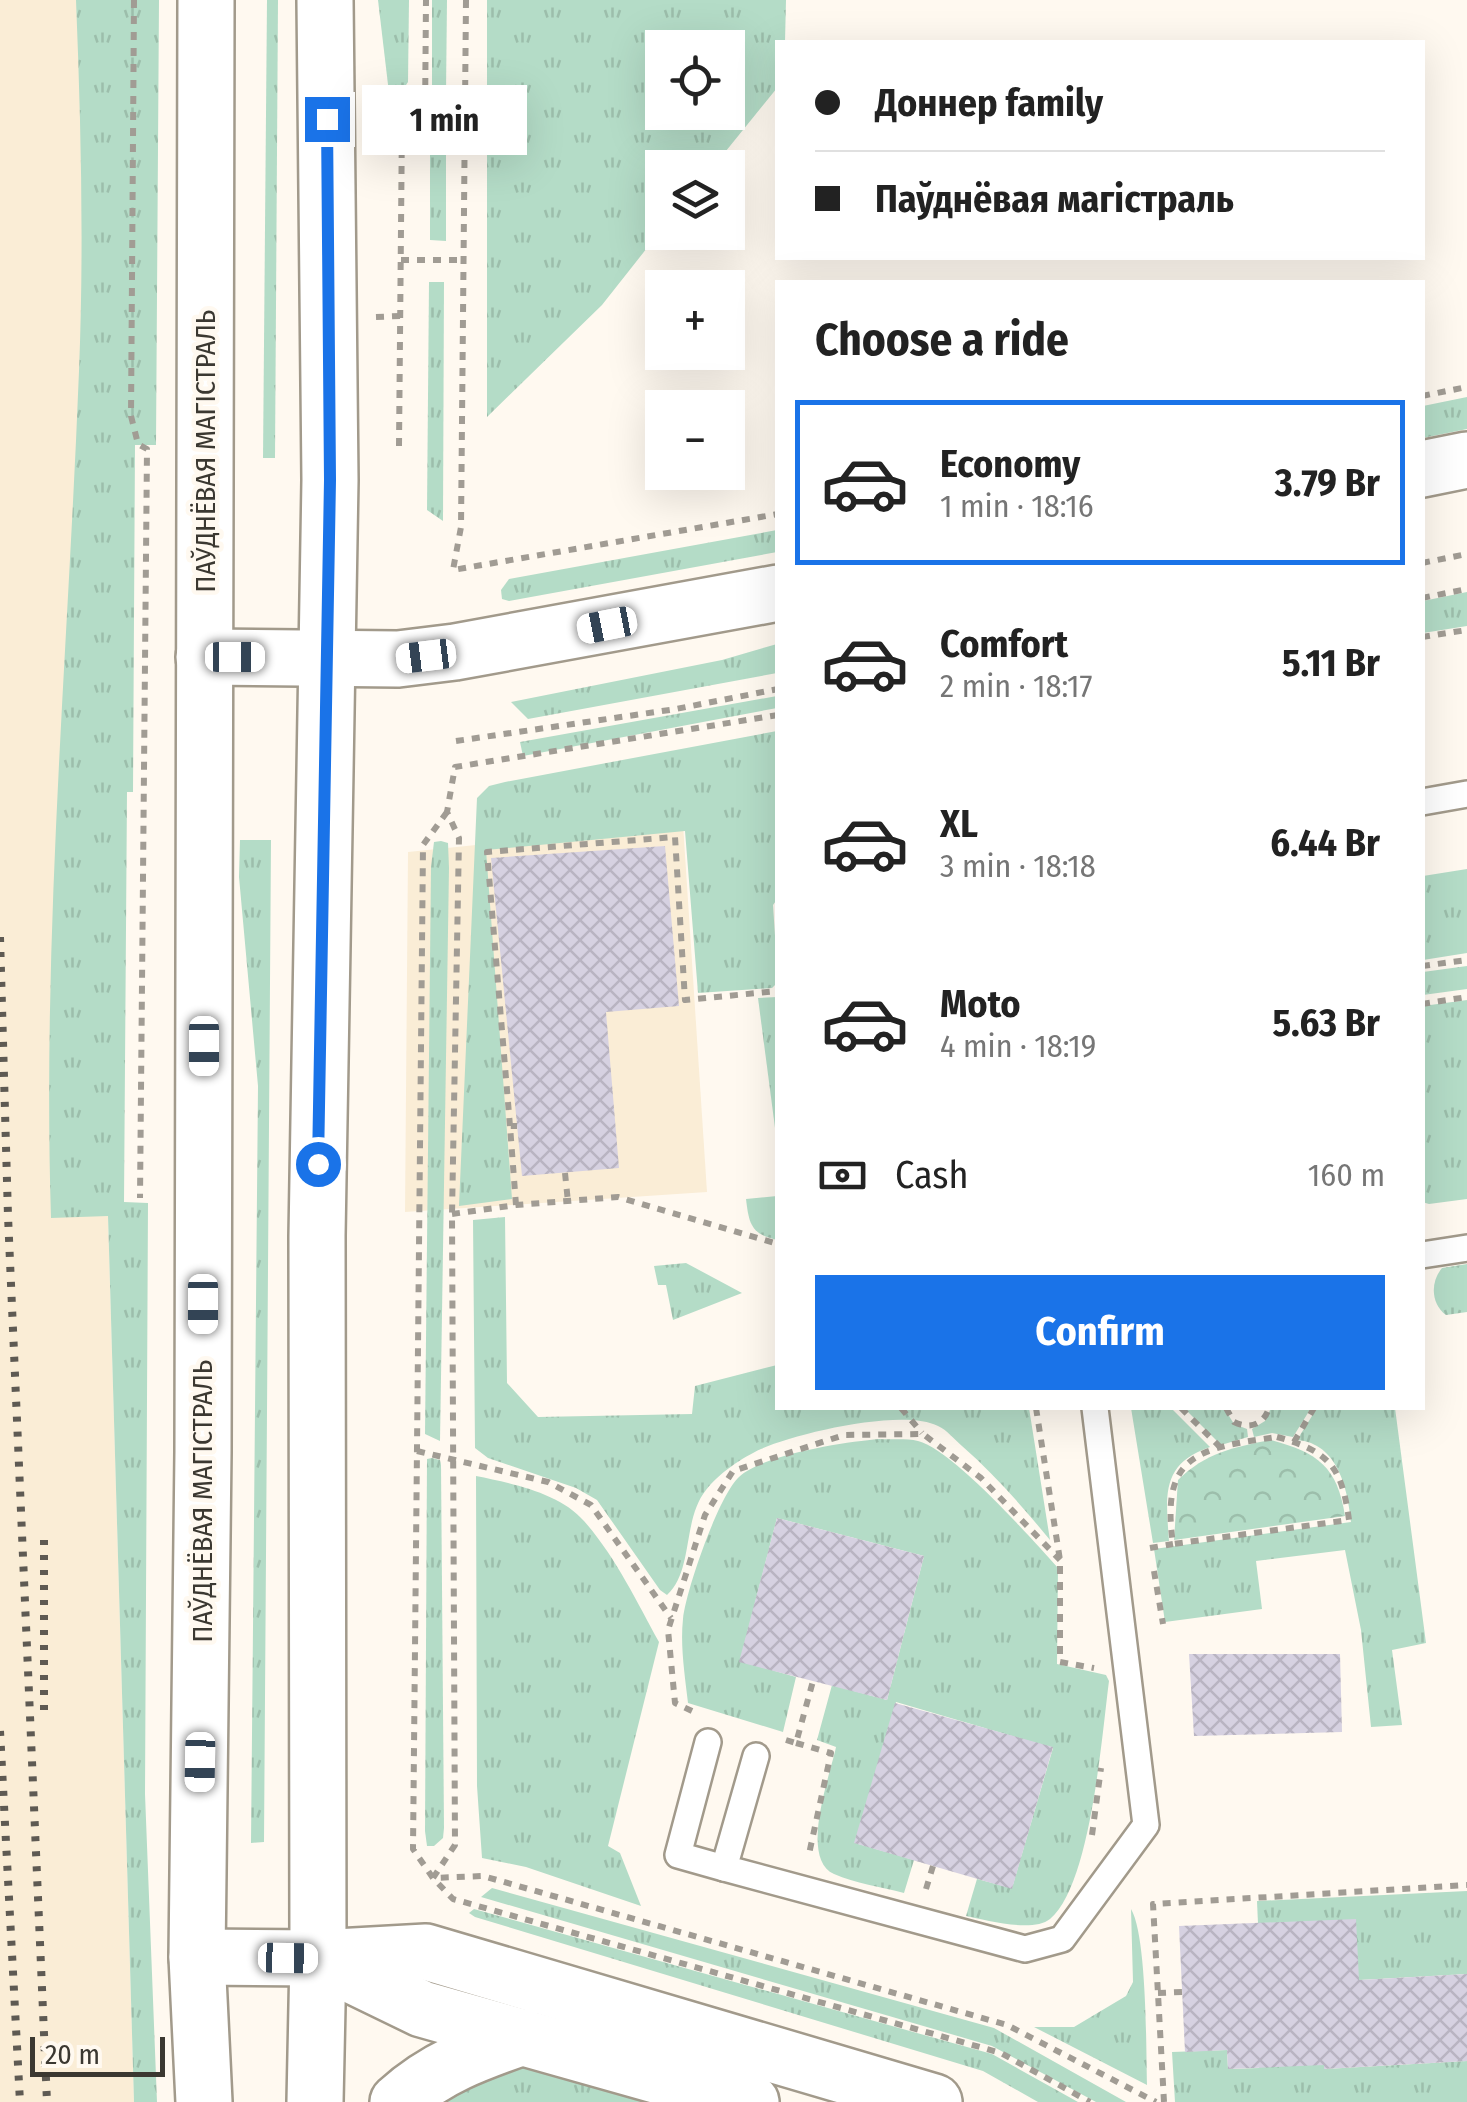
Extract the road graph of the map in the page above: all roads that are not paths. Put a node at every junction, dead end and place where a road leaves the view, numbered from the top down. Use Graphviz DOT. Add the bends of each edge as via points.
graph roads {
  1 [pos="206,0"];
  2 [pos="326,0"];
  3 [pos="1467,460"];
  4 [pos="1425,468"];
  5 [pos="775,594"];
  6 [pos="328,656"];
  7 [pos="204,657"];
  8 [pos="1467,794"];
  9 [pos="1425,801"];
  10 [pos="1467,1248"];
  11 [pos="1425,1255"];
  12 [pos="1095,1410"];
  13 [pos="706,1729"];
  14 [pos="756,1756"];
  15 [pos="724,1868"];
  16 [pos="198,1956"];
  17 [pos="318,1958"];
  18 [pos="523,2037"];
  19 [pos="204,2102"];
  20 [pos="316,2102"];
  21 [pos="398,2102"];
  22 [pos="751,2102"];
  23 [pos="934,2102"];
  1 -- 7 [label="main road, ПАЎДНЁВАЯ МАГІСТРАЛЬ"];
  2 -- 6 [label="main road"];
  3 -- 4 [label="main road"];
  5 -- 6 [label="main road" via="454,652 398,659"];
  6 -- 7 [label="main road"];
  6 -- 17 [label="main road" via="316,1236"];
  7 -- 16 [label="main road, ПАЎДНЁВАЯ МАГІСТРАЛЬ"];
  8 -- 9 [label="lane"];
  10 -- 11 [label="lane"];
  12 -- 15 [label="lane" via="1146,1825 1062,1939 1026,1949"];
  13 -- 15 [label="lane" via="678,1855"];
  14 -- 15 [label="lane"];
  16 -- 17 [label="main road"];
  16 -- 19 [label="main road, ПАЎДНЁВАЯ МАГІСТРАЛЬ"];
  17 -- 18 [label="main road" via="422,2009"];
  17 -- 20 [label="main road"];
  17 -- 23 [label="main road" via="426,1952"];
  18 -- 21 [label="main road" via="456,2061"];
  18 -- 22 [label="main road"];
}
